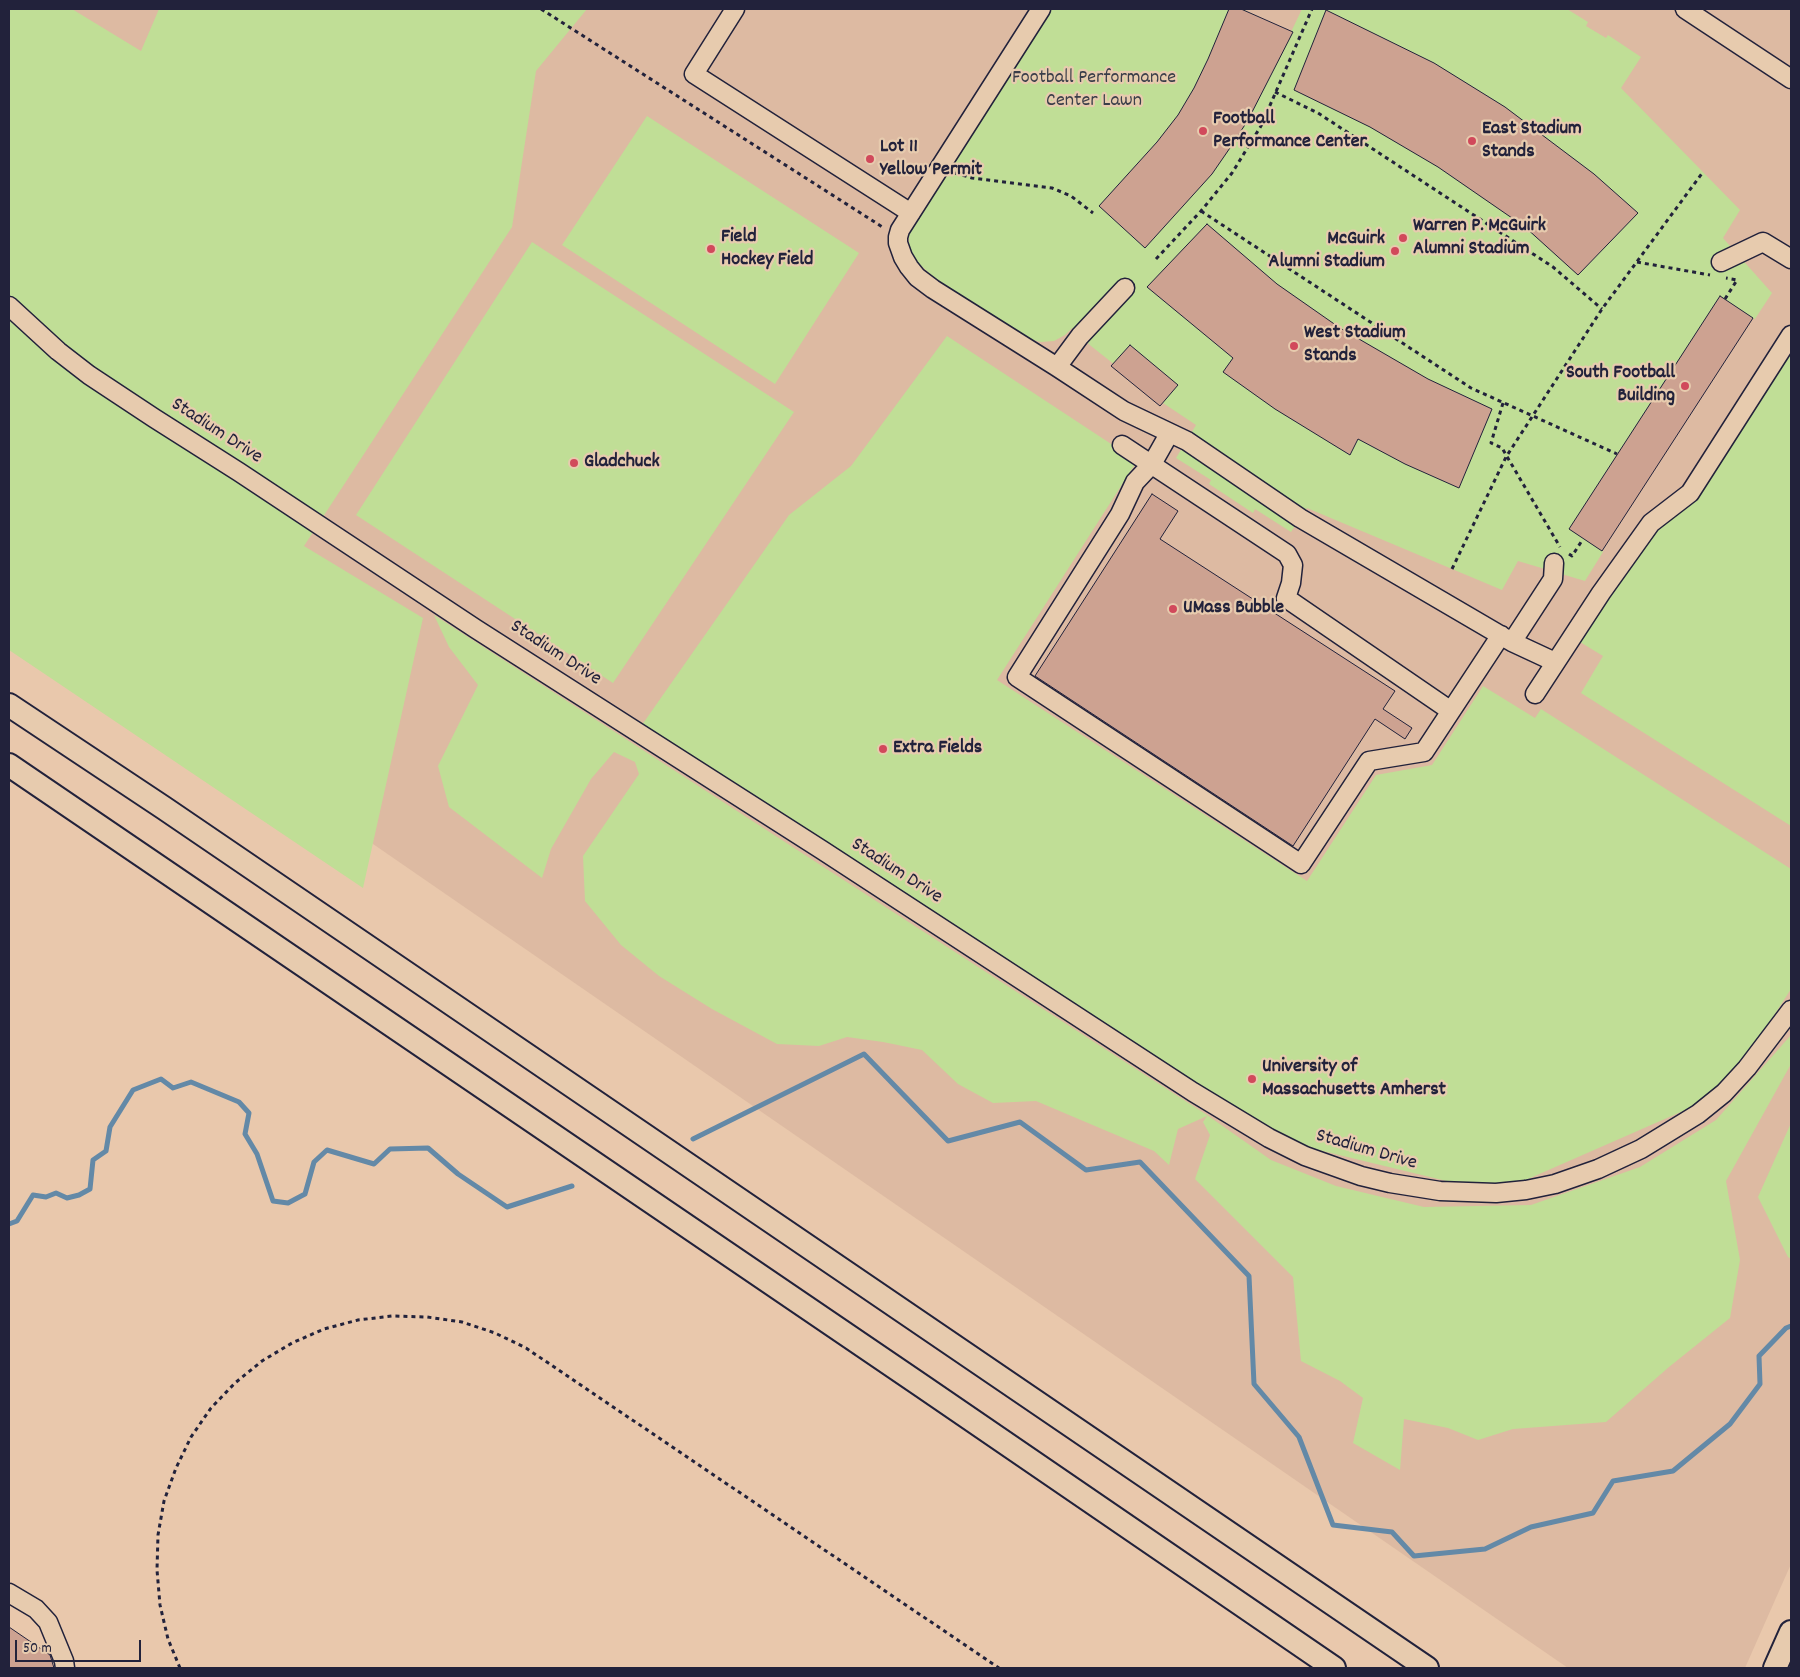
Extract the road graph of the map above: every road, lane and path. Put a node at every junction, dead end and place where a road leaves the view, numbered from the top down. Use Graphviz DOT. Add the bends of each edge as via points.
graph roads {
  1 [pos="541,9"];
  2 [pos="735,9"];
  3 [pos="1041,9"];
  4 [pos="1312,9"];
  5 [pos="1685,9"];
  6 [pos="1791,79"];
  7 [pos="1276,92"];
  8 [pos="939,168"];
  9 [pos="1703,172"];
  10 [pos="1201,211"];
  11 [pos="911,213"];
  12 [pos="1093,213"];
  13 [pos="898,237"];
  14 [pos="1791,259"];
  15 [pos="1156,260"];
  16 [pos="1637,262"];
  17 [pos="1721,262"];
  18 [pos="1125,288"];
  19 [pos="1725,299"];
  20 [pos="9,306"];
  21 [pos="1602,309"];
  22 [pos="1791,335"];
  23 [pos="1058,367"];
  24 [pos="1503,403"];
  25 [pos="1533,416"];
  26 [pos="1169,434"];
  27 [pos="1122,445"];
  28 [pos="1617,454"];
  29 [pos="1506,457"];
  30 [pos="1152,464"];
  31 [pos="1583,539"];
  32 [pos="1554,563"];
  33 [pos="1452,569"];
  34 [pos="1506,638"];
  35 [pos="1555,662"];
  36 [pos="1535,694"];
  37 [pos="9,705"];
  38 [pos="1451,711"];
  39 [pos="9,765"];
  40 [pos="1791,1010"];
  41 [pos="9,1593"];
  42 [pos="1791,1632"];
  43 [pos="65,1668"];
  44 [pos="180,1668"];
  45 [pos="999,1668"];
  46 [pos="1334,1668"];
  47 [pos="1427,1668"];
  48 [pos="1775,1668"];
  1 -- 13 [label="path"];
  2 -- 11 [label="street" via="694,74"];
  3 -- 8 [label="street"];
  4 -- 7 [label="path"];
  5 -- 6 [label="street"];
  7 -- 10 [label="path" via="1232,173"];
  7 -- 21 [label="path" via="1318,113 1553,266"];
  8 -- 11 [label="street"];
  8 -- 12 [label="path" via="972,178 1058,190"];
  9 -- 16 [label="path"];
  10 -- 15 [label="path"];
  10 -- 24 [label="path" via="1471,388"];
  11 -- 13 [label="street"];
  13 -- 23 [label="street" via="903,257 917,277"];
  14 -- 17 [label="street" via="1763,242"];
  16 -- 19 [label="path" via="1737,280"];
  16 -- 21 [label="path"];
  18 -- 23 [label="street" via="1080,336"];
  20 -- 40 [label="street, Stadium Drive" via="58,351 129,402 1193,1092 1304,1156 1361,1176 1440,1191 1496,1193 1555,1184 1634,1152 1698,1114 1742,1075"];
  21 -- 25 [label="path"];
  22 -- 35 [label="street" via="1690,493 1651,523"];
  23 -- 26 [label="street" via="1124,412"];
  24 -- 25 [label="path"];
  24 -- 29 [label="path" via="1491,443 1502,448"];
  25 -- 28 [label="path"];
  25 -- 29 [label="path"];
  26 -- 30 [label="street"];
  26 -- 34 [label="street" via="1187,441 1300,518"];
  27 -- 30 [label="street"];
  29 -- 31 [label="path" via="1559,547 1572,556"];
  29 -- 33 [label="path"];
  30 -- 38 [label="street" via="1287,554 1293,566 1286,598"];
  30 -- 38 [label="street" via="1135,482 1120,514 1017,677 1301,864 1369,761 1424,752"];
  32 -- 34 [label="street" via="1553,579"];
  34 -- 35 [label="street"];
  34 -- 38 [label="street"];
  35 -- 36 [label="street"];
  37 -- 47 [label="main road"];
  39 -- 46 [label="main road"];
  41 -- 43 [label="street" via="36,1609 48,1622"];
  42 -- 48 [label="main road"];
  44 -- 45 [label="path" via="168,1639 160,1605 158,1544 164,1501 191,1437 235,1382 262,1360 324,1329 392,1316 462,1322 526,1348"];
}
